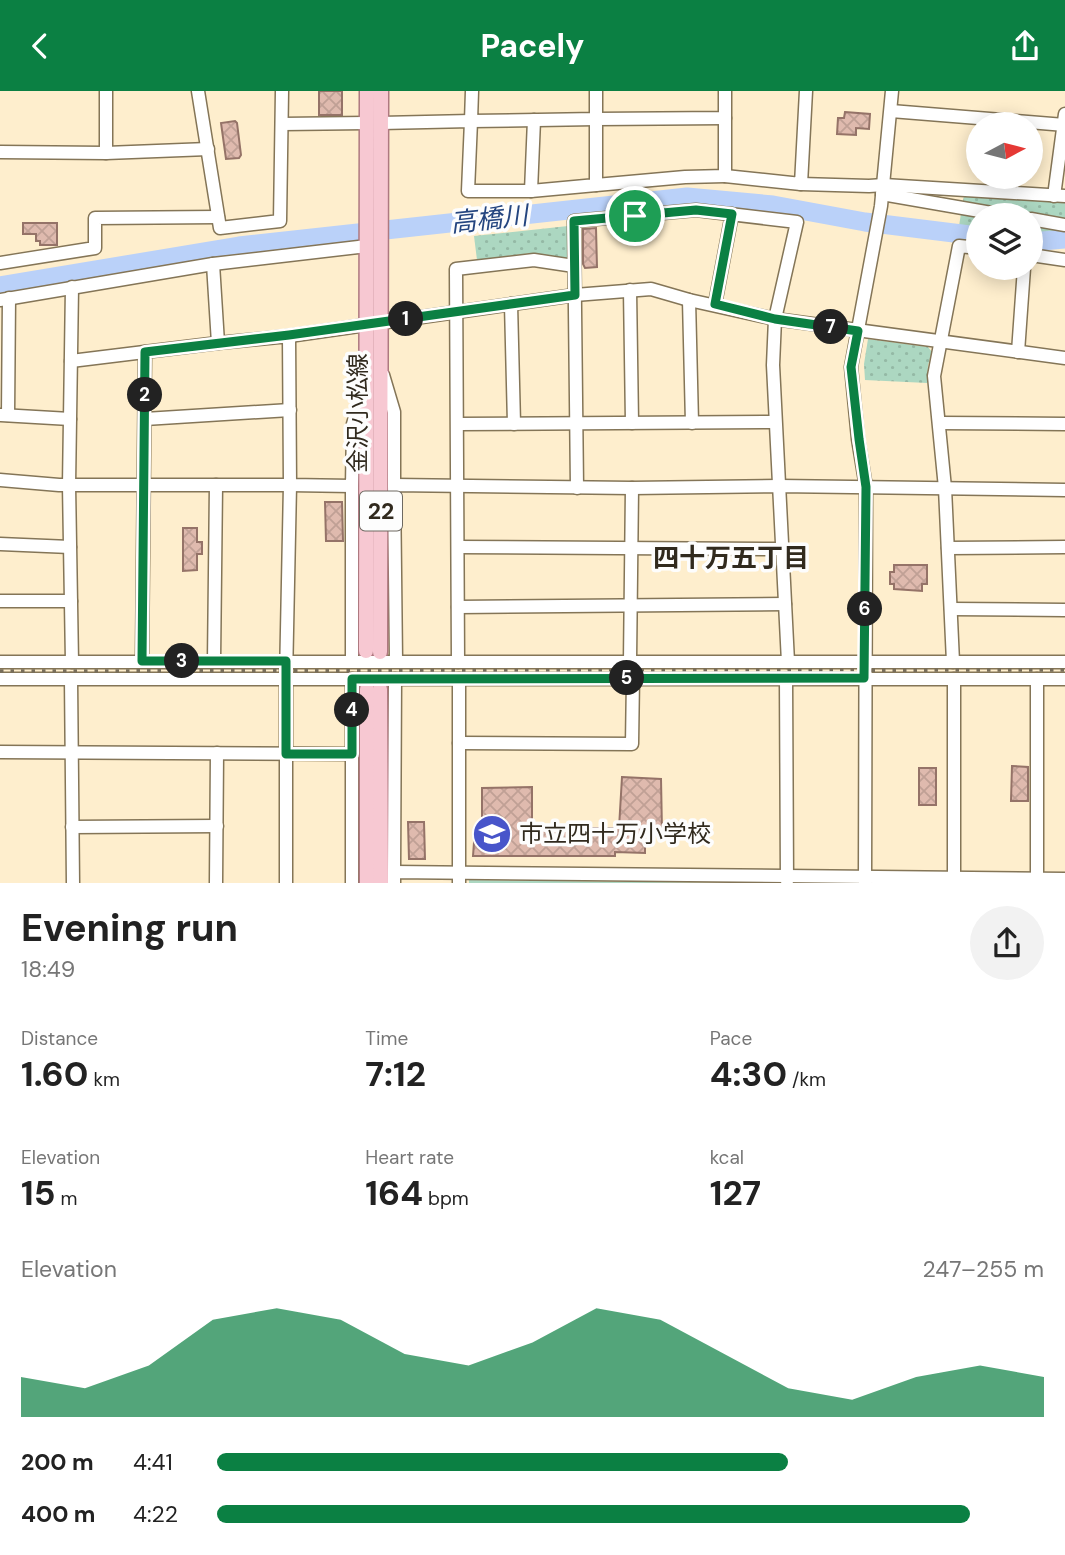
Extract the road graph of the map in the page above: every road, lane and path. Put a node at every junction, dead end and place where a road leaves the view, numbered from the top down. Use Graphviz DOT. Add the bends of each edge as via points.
graph roads {
  1 [pos="106,91"];
  2 [pos="198,91"];
  3 [pos="282,91"];
  4 [pos="367,91"];
  5 [pos="381,91"];
  6 [pos="472,91"];
  7 [pos="596,91"];
  8 [pos="724,91"];
  9 [pos="806,91"];
  10 [pos="892,91"];
  11 [pos="891,111"];
  12 [pos="725,118"];
  13 [pos="596,119"];
  14 [pos="534,120"];
  15 [pos="471,121"];
  16 [pos="1065,121"];
  17 [pos="374,123"];
  18 [pos="282,124"];
  19 [pos="208,149"];
  20 [pos="0,152"];
  21 [pos="106,153"];
  22 [pos="725,176"];
  23 [pos="801,184"];
  24 [pos="596,185"];
  25 [pos="531,191"];
  26 [pos="884,195"];
  27 [pos="1059,196"];
  28 [pos="966,209"];
  29 [pos="732,214"];
  30 [pos="218,217"];
  31 [pos="1043,221"];
  32 [pos="1065,225"];
  33 [pos="372,244"];
  34 [pos="966,247"];
  35 [pos="1043,257"];
  36 [pos="1065,260"];
  37 [pos="0,263"];
  38 [pos="213,264"];
  39 [pos="574,266"];
  40 [pos="1023,280"];
  41 [pos="72,287"];
  42 [pos="631,290"];
  43 [pos="575,295"];
  44 [pos="5,299"];
  45 [pos="689,300"];
  46 [pos="511,304"];
  47 [pos="715,304"];
  48 [pos="457,312"];
  49 [pos="775,319"];
  50 [pos="375,323"];
  51 [pos="858,331"];
  52 [pos="289,335"];
  53 [pos="939,342"];
  54 [pos="218,343"];
  55 [pos="145,352"];
  56 [pos="1018,352"];
  57 [pos="1065,358"];
  58 [pos="71,361"];
  59 [pos="382,371"];
  60 [pos="368,378"];
  61 [pos="290,410"];
  62 [pos="4,415"];
  63 [pos="70,419"];
  64 [pos="145,419"];
  65 [pos="775,422"];
  66 [pos="575,423"];
  67 [pos="632,423"];
  68 [pos="692,423"];
  69 [pos="940,423"];
  70 [pos="458,424"];
  71 [pos="514,424"];
  72 [pos="1065,424"];
  73 [pos="0,480"];
  74 [pos="69,485"];
  75 [pos="143,485"];
  76 [pos="216,485"];
  77 [pos="290,485"];
  78 [pos="394,485"];
  79 [pos="352,486"];
  80 [pos="458,486"];
  81 [pos="779,487"];
  82 [pos="866,487"];
  83 [pos="577,488"];
  84 [pos="632,488"];
  85 [pos="945,488"];
  86 [pos="1065,489"];
  87 [pos="0,544"];
  88 [pos="70,547"];
  89 [pos="458,547"];
  90 [pos="1065,547"];
  91 [pos="948,548"];
  92 [pos="632,549"];
  93 [pos="782,549"];
  94 [pos="0,601"];
  95 [pos="71,601"];
  96 [pos="785,604"];
  97 [pos="631,605"];
  98 [pos="458,607"];
  99 [pos="951,609"];
  100 [pos="1065,610"];
  101 [pos="142,661"];
  102 [pos="214,661"];
  103 [pos="286,661"];
  104 [pos="352,661"];
  105 [pos="396,661"];
  106 [pos="630,661"];
  107 [pos="0,662"];
  108 [pos="72,662"];
  109 [pos="458,662"];
  110 [pos="788,662"];
  111 [pos="864,662"];
  112 [pos="953,662"];
  113 [pos="1065,662"];
  114 [pos="633,678"];
  115 [pos="786,678"];
  116 [pos="864,678"];
  117 [pos="1065,678"];
  118 [pos="0,679"];
  119 [pos="71,679"];
  120 [pos="286,679"];
  121 [pos="352,679"];
  122 [pos="396,679"];
  123 [pos="459,679"];
  124 [pos="954,679"];
  125 [pos="1037,679"];
  126 [pos="459,743"];
  127 [pos="0,752"];
  128 [pos="71,752"];
  129 [pos="217,753"];
  130 [pos="286,754"];
  131 [pos="352,754"];
  132 [pos="217,826"];
  133 [pos="72,827"];
  134 [pos="394,878"];
  135 [pos="459,878"];
  136 [pos="787,879"];
  137 [pos="1065,879"];
  138 [pos="865,880"];
  139 [pos="954,881"];
  140 [pos="1037,881"];
  141 [pos="73,883"];
  142 [pos="216,883"];
  143 [pos="286,883"];
  144 [pos="352,883"];
  145 [pos="368,883"];
  146 [pos="381,883"];
  1 -- 21 [label="street"];
  2 -- 19 [label="street"];
  3 -- 18 [label="street"];
  4 -- 17 [label="main road, 22"];
  5 -- 17 [label="main road, 22"];
  6 -- 15 [label="street"];
  7 -- 13 [label="street"];
  8 -- 12 [label="street"];
  9 -- 23 [label="street"];
  10 -- 11 [label="street"];
  11 -- 16 [label="street"];
  11 -- 26 [label="street"];
  12 -- 13 [label="street"];
  12 -- 22 [label="street"];
  13 -- 14 [label="street"];
  13 -- 24 [label="street"];
  14 -- 15 [label="street"];
  14 -- 25 [label="street"];
  15 -- 17 [label="street"];
  15 -- 25 [label="street" via="468,191"];
  16 -- 27 [label="street"];
  17 -- 18 [label="street"];
  17 -- 33 [label="main road, 22"];
  18 -- 30 [label="street" via="280,221 220,228"];
  19 -- 21 [label="street"];
  19 -- 30 [label="street"];
  20 -- 21 [label="street"];
  22 -- 23 [label="street"];
  22 -- 24 [label="street"];
  23 -- 26 [label="street" via="869,186"];
  24 -- 25 [label="street"];
  26 -- 27 [label="street"];
  26 -- 28 [label="street"];
  26 -- 51 [label="street"];
  29 -- 39 [label="street" via="696,210 574,221"];
  29 -- 47 [label="street"];
  29 -- 49 [label="street" via="797,222"];
  30 -- 37 [label="street" via="94,218 95,248"];
  31 -- 32 [label="street"];
  33 -- 38 [label="street"];
  33 -- 50 [label="main road, 金沢小松線 / 22"];
  34 -- 53 [label="street" via="958,246"];
  35 -- 36 [label="street"];
  38 -- 41 [label="street"];
  38 -- 54 [label="street"];
  39 -- 43 [label="street"];
  39 -- 48 [label="street" via="534,260 456,269"];
  40 -- 56 [label="street"];
  41 -- 44 [label="street"];
  41 -- 58 [label="street"];
  42 -- 43 [label="street"];
  42 -- 45 [label="street" via="651,289"];
  42 -- 67 [label="street"];
  43 -- 46 [label="street"];
  43 -- 66 [label="street"];
  44 -- 62 [label="street"];
  45 -- 47 [label="street"];
  45 -- 68 [label="street"];
  46 -- 48 [label="street"];
  46 -- 71 [label="street"];
  47 -- 49 [label="street"];
  48 -- 50 [label="street"];
  48 -- 70 [label="street"];
  49 -- 51 [label="street"];
  49 -- 65 [label="street"];
  50 -- 52 [label="street"];
  50 -- 59 [label="main road, 金沢小松線 / 22"];
  50 -- 60 [label="main road, 金沢小松線 / 22"];
  51 -- 53 [label="street"];
  51 -- 82 [label="street" via="851,367"];
  52 -- 54 [label="street"];
  52 -- 61 [label="street"];
  53 -- 56 [label="street"];
  53 -- 69 [label="street" via="934,376"];
  54 -- 55 [label="street"];
  55 -- 58 [label="street"];
  55 -- 64 [label="street"];
  56 -- 57 [label="street"];
  58 -- 63 [label="street"];
  59 -- 60 [label="main road, 金沢小松線 / 22" via="373,651"];
  59 -- 78 [label="street" via="394,412"];
  60 -- 79 [label="street" via="353,424"];
  61 -- 64 [label="street"];
  61 -- 77 [label="street"];
  62 -- 63 [label="street"];
  63 -- 74 [label="street"];
  64 -- 75 [label="street"];
  65 -- 68 [label="street"];
  65 -- 81 [label="street"];
  66 -- 67 [label="street"];
  66 -- 71 [label="street"];
  66 -- 83 [label="street"];
  67 -- 68 [label="street"];
  69 -- 72 [label="street"];
  69 -- 85 [label="street"];
  70 -- 71 [label="street"];
  70 -- 80 [label="street"];
  73 -- 74 [label="street"];
  74 -- 75 [label="street"];
  74 -- 88 [label="street"];
  75 -- 76 [label="street"];
  75 -- 101 [label="street"];
  76 -- 77 [label="street"];
  76 -- 102 [label="street"];
  77 -- 79 [label="street"];
  77 -- 103 [label="street"];
  78 -- 80 [label="street"];
  78 -- 105 [label="street"];
  79 -- 104 [label="street"];
  80 -- 83 [label="street"];
  80 -- 89 [label="street"];
  81 -- 82 [label="street"];
  81 -- 84 [label="street"];
  81 -- 93 [label="street"];
  82 -- 85 [label="street"];
  82 -- 111 [label="street"];
  83 -- 84 [label="street"];
  84 -- 92 [label="street"];
  85 -- 86 [label="street"];
  85 -- 91 [label="street"];
  87 -- 88 [label="street"];
  88 -- 95 [label="street"];
  89 -- 92 [label="street"];
  89 -- 98 [label="street"];
  90 -- 91 [label="street"];
  91 -- 99 [label="street"];
  92 -- 93 [label="street"];
  92 -- 97 [label="street"];
  93 -- 96 [label="street"];
  94 -- 95 [label="street"];
  95 -- 108 [label="street"];
  96 -- 97 [label="street"];
  96 -- 110 [label="street"];
  97 -- 98 [label="street"];
  97 -- 106 [label="street"];
  98 -- 109 [label="street"];
  99 -- 100 [label="street"];
  99 -- 112 [label="street"];
  101 -- 102 [label="street"];
  101 -- 108 [label="street"];
  102 -- 103 [label="street"];
  103 -- 104 [label="street"];
  103 -- 120 [label="street"];
  104 -- 105 [label="street"];
  105 -- 109 [label="street"];
  106 -- 109 [label="street"];
  106 -- 110 [label="street"];
  107 -- 108 [label="street"];
  110 -- 111 [label="street"];
  111 -- 112 [label="street"];
  111 -- 116 [label="street"];
  112 -- 113 [label="street"];
  114 -- 115 [label="street"];
  114 -- 123 [label="street"];
  114 -- 126 [label="street" via="632,744"];
  115 -- 116 [label="street"];
  115 -- 136 [label="street"];
  116 -- 124 [label="street"];
  116 -- 138 [label="street"];
  117 -- 125 [label="street"];
  118 -- 119 [label="street"];
  119 -- 120 [label="street"];
  119 -- 128 [label="street"];
  120 -- 121 [label="street"];
  120 -- 130 [label="street"];
  121 -- 122 [label="street"];
  121 -- 131 [label="street"];
  122 -- 123 [label="street"];
  122 -- 134 [label="street"];
  123 -- 126 [label="street"];
  124 -- 125 [label="street"];
  124 -- 139 [label="street"];
  125 -- 140 [label="street"];
  126 -- 135 [label="street"];
  127 -- 128 [label="street"];
  128 -- 129 [label="street"];
  128 -- 133 [label="street"];
  129 -- 130 [label="street"];
  129 -- 132 [label="street"];
  130 -- 131 [label="street"];
  130 -- 143 [label="street"];
  131 -- 144 [label="street"];
  132 -- 133 [label="street"];
  132 -- 142 [label="street"];
  133 -- 141 [label="street"];
  134 -- 135 [label="street"];
  135 -- 136 [label="street"];
  136 -- 138 [label="street"];
  137 -- 140 [label="street"];
  138 -- 139 [label="street"];
  139 -- 140 [label="street"];
  145 -- 146 [label="main road" via="373,689"];
}
